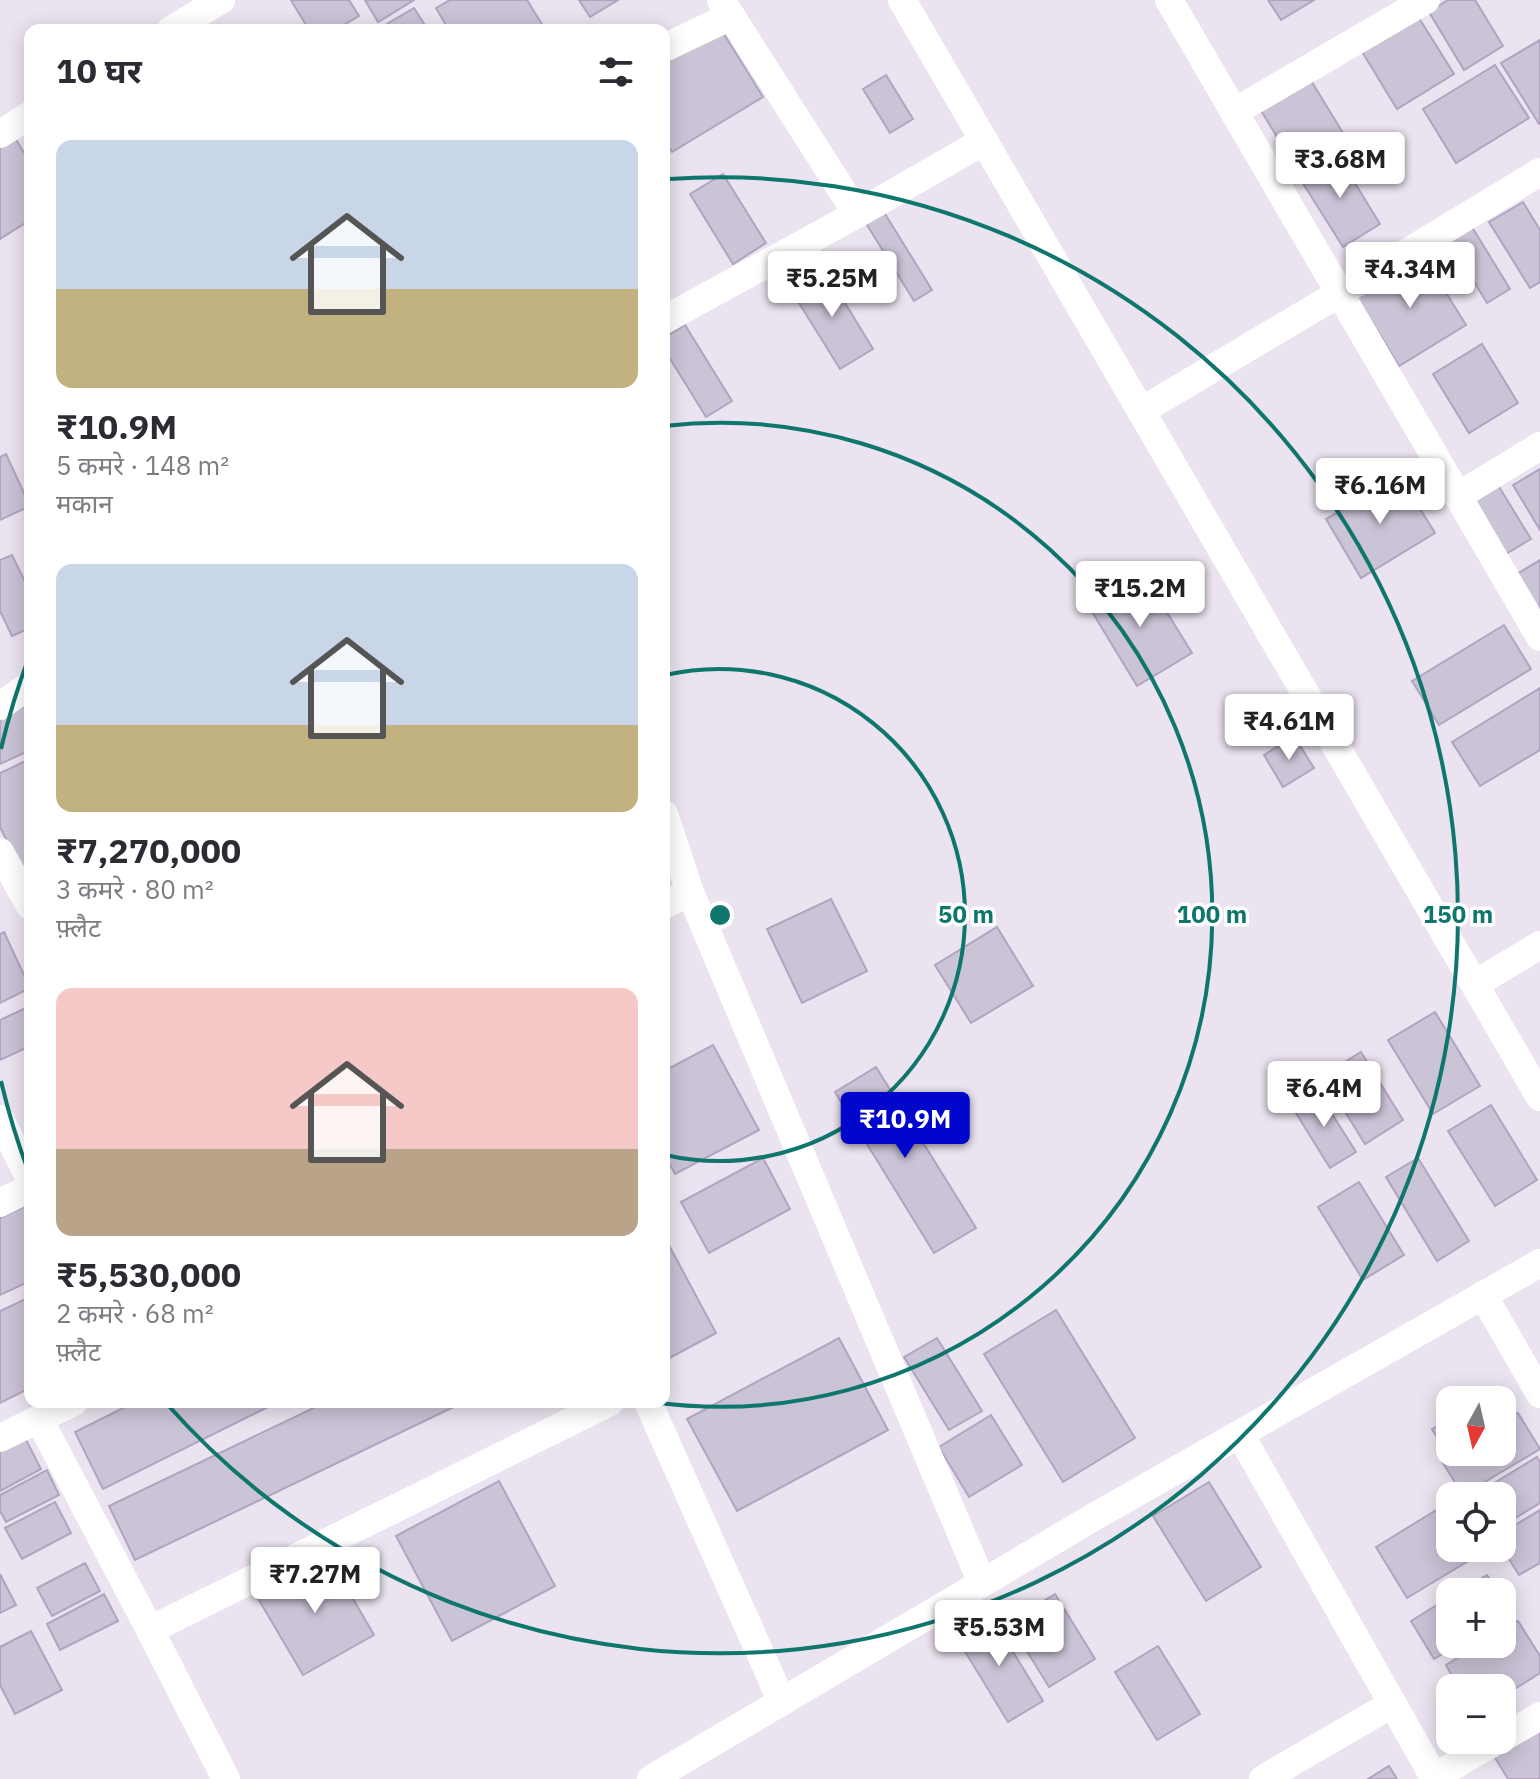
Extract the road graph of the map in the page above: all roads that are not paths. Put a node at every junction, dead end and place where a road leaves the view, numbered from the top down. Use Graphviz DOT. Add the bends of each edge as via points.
graph roads {
  1 [pos="221,0"];
  2 [pos="902,0"];
  3 [pos="1169,0"];
  4 [pos="1426,0"];
  5 [pos="726,8"];
  6 [pos="181,24"];
  7 [pos="670,44"];
  8 [pos="1234,112"];
  9 [pos="24,119"];
  10 [pos="0,134"];
  11 [pos="984,141"];
  12 [pos="1540,172"];
  13 [pos="857,214"];
  14 [pos="1340,293"];
  15 [pos="670,317"];
  16 [pos="1141,411"];
  17 [pos="1540,446"];
  18 [pos="1458,496"];
  19 [pos="1540,637"];
  20 [pos="24,689"];
  21 [pos="0,706"];
  22 [pos="670,832"];
  23 [pos="0,852"];
  24 [pos="690,892"];
  25 [pos="24,895"];
  26 [pos="670,902"];
  27 [pos="1540,945"];
  28 [pos="1475,984"];
  29 [pos="1540,1097"];
  30 [pos="0,1119"];
  31 [pos="24,1167"];
  32 [pos="24,1191"];
  33 [pos="0,1203"];
  34 [pos="1540,1263"];
  35 [pos="1483,1295"];
  36 [pos="1540,1394"];
  37 [pos="62,1408"];
  38 [pos="598,1408"];
  39 [pos="651,1408"];
  40 [pos="39,1419"];
  41 [pos="1240,1434"];
  42 [pos="0,1438"];
  43 [pos="982,1583"];
  44 [pos="150,1630"];
  45 [pos="782,1702"];
  46 [pos="1392,1704"];
  47 [pos="1540,1716"];
  48 [pos="1516,1730"];
  49 [pos="1475,1754"];
  50 [pos="1435,1778"];
  51 [pos="226,1779"];
  52 [pos="651,1779"];
  53 [pos="1263,1779"];
  1 -- 6 [label="street"];
  2 -- 11 [label="street"];
  3 -- 8 [label="street"];
  4 -- 8 [label="street"];
  5 -- 7 [label="street"];
  5 -- 13 [label="street"];
  8 -- 14 [label="street"];
  9 -- 10 [label="street"];
  11 -- 13 [label="street"];
  11 -- 16 [label="street"];
  12 -- 14 [label="street"];
  13 -- 15 [label="street"];
  14 -- 16 [label="street"];
  14 -- 18 [label="street"];
  16 -- 28 [label="street"];
  17 -- 18 [label="street"];
  18 -- 19 [label="street"];
  20 -- 21 [label="street"];
  22 -- 24 [label="street"];
  23 -- 25 [label="street"];
  24 -- 26 [label="street"];
  24 -- 43 [label="street"];
  27 -- 28 [label="street"];
  28 -- 29 [label="street"];
  30 -- 31 [label="street"];
  32 -- 33 [label="street"];
  34 -- 35 [label="street"];
  35 -- 36 [label="street"];
  35 -- 41 [label="street"];
  37 -- 40 [label="street"];
  38 -- 44 [label="street"];
  39 -- 45 [label="street"];
  40 -- 42 [label="street"];
  40 -- 44 [label="street"];
  41 -- 43 [label="street"];
  41 -- 46 [label="street"];
  43 -- 45 [label="street"];
  44 -- 51 [label="street"];
  45 -- 52 [label="street"];
  46 -- 50 [label="street"];
  46 -- 53 [label="street"];
  47 -- 48 [label="street"];
  49 -- 50 [label="street"];
}
